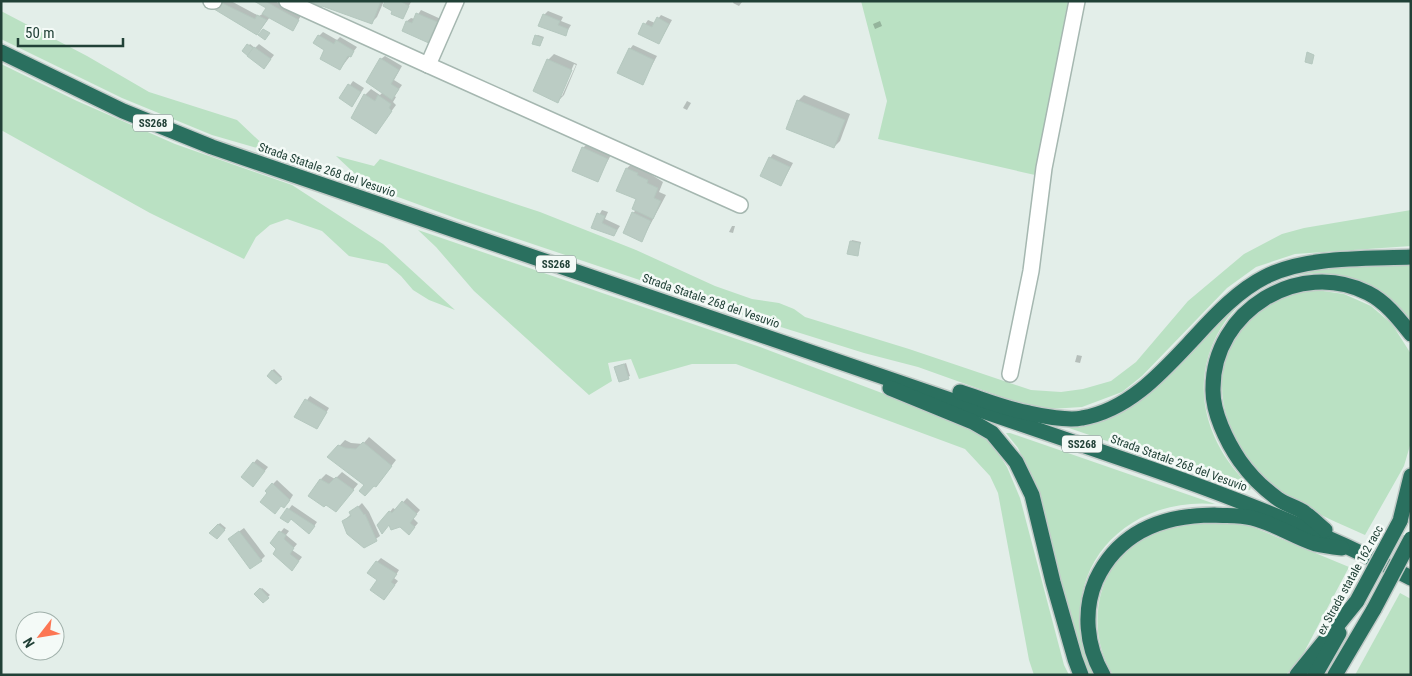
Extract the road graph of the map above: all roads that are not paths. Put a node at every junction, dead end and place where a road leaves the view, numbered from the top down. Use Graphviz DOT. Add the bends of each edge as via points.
graph roads {
  1 [pos="287,1"];
  2 [pos="456,1"];
  3 [pos="1077,1"];
  4 [pos="1,52"];
  5 [pos="428,65"];
  6 [pos="740,205"];
  7 [pos="1411,257"];
  8 [pos="1411,334"];
  9 [pos="831,358"];
  10 [pos="875,374"];
  11 [pos="1010,374"];
  12 [pos="1411,476"];
  13 [pos="1411,499"];
  14 [pos="1400,521"];
  15 [pos="1335,539"];
  16 [pos="1411,539"];
  17 [pos="1365,554"];
  18 [pos="1411,575"];
  19 [pos="1357,601"];
  20 [pos="1374,609"];
  21 [pos="1081,675"];
  22 [pos="1103,675"];
  23 [pos="1297,675"];
  24 [pos="1315,675"];
  25 [pos="1335,675"];
  26 [pos="1347,675"];
  1 -- 5 [label="street"];
  2 -- 5 [label="street"];
  3 -- 11 [label="street" via="1044,168 1031,271"];
  4 -- 9 [label="highway, Strada Statale 268 del Vesuvio / SS268" via="123,111 212,147"];
  5 -- 6 [label="street"];
  7 -- 10 [label="highway" via="1321,263 1285,268 1264,277 1217,314 1138,393 1108,411 1080,419 1028,413 935,385"];
  8 -- 15 [label="highway" via="1392,311 1368,293 1340,283 1310,283 1281,289 1262,299 1240,317 1224,341 1213,388 1215,405 1233,448 1261,484 1279,500 1304,512"];
  9 -- 10 [label="highway, Strada Statale 268 del Vesuvio / SS268"];
  9 -- 21 [label="highway" via="886,386 973,422 992,432 1008,449 1032,495 1053,582"];
  10 -- 15 [label="highway, Strada Statale 268 del Vesuvio / SS268" via="1229,496"];
  12 -- 14 [label="highway"];
  13 -- 14 [label="highway, ex Strada statale 162 racc"];
  14 -- 19 [label="highway, ex Strada statale 162 racc, bridge"];
  15 -- 17 [label="highway, Strada Statale 268 del Vesuvio / SS268"];
  16 -- 20 [label="highway, bridge"];
  17 -- 18 [label="highway"];
  17 -- 22 [label="highway" via="1316,544 1253,518 1239,516 1186,515 1136,533 1104,563 1090,594 1091,649"];
  19 -- 23 [label="highway"];
  19 -- 24 [label="highway, ex Strada statale 162 racc"];
  20 -- 25 [label="highway"];
  20 -- 26 [label="highway"];
}
